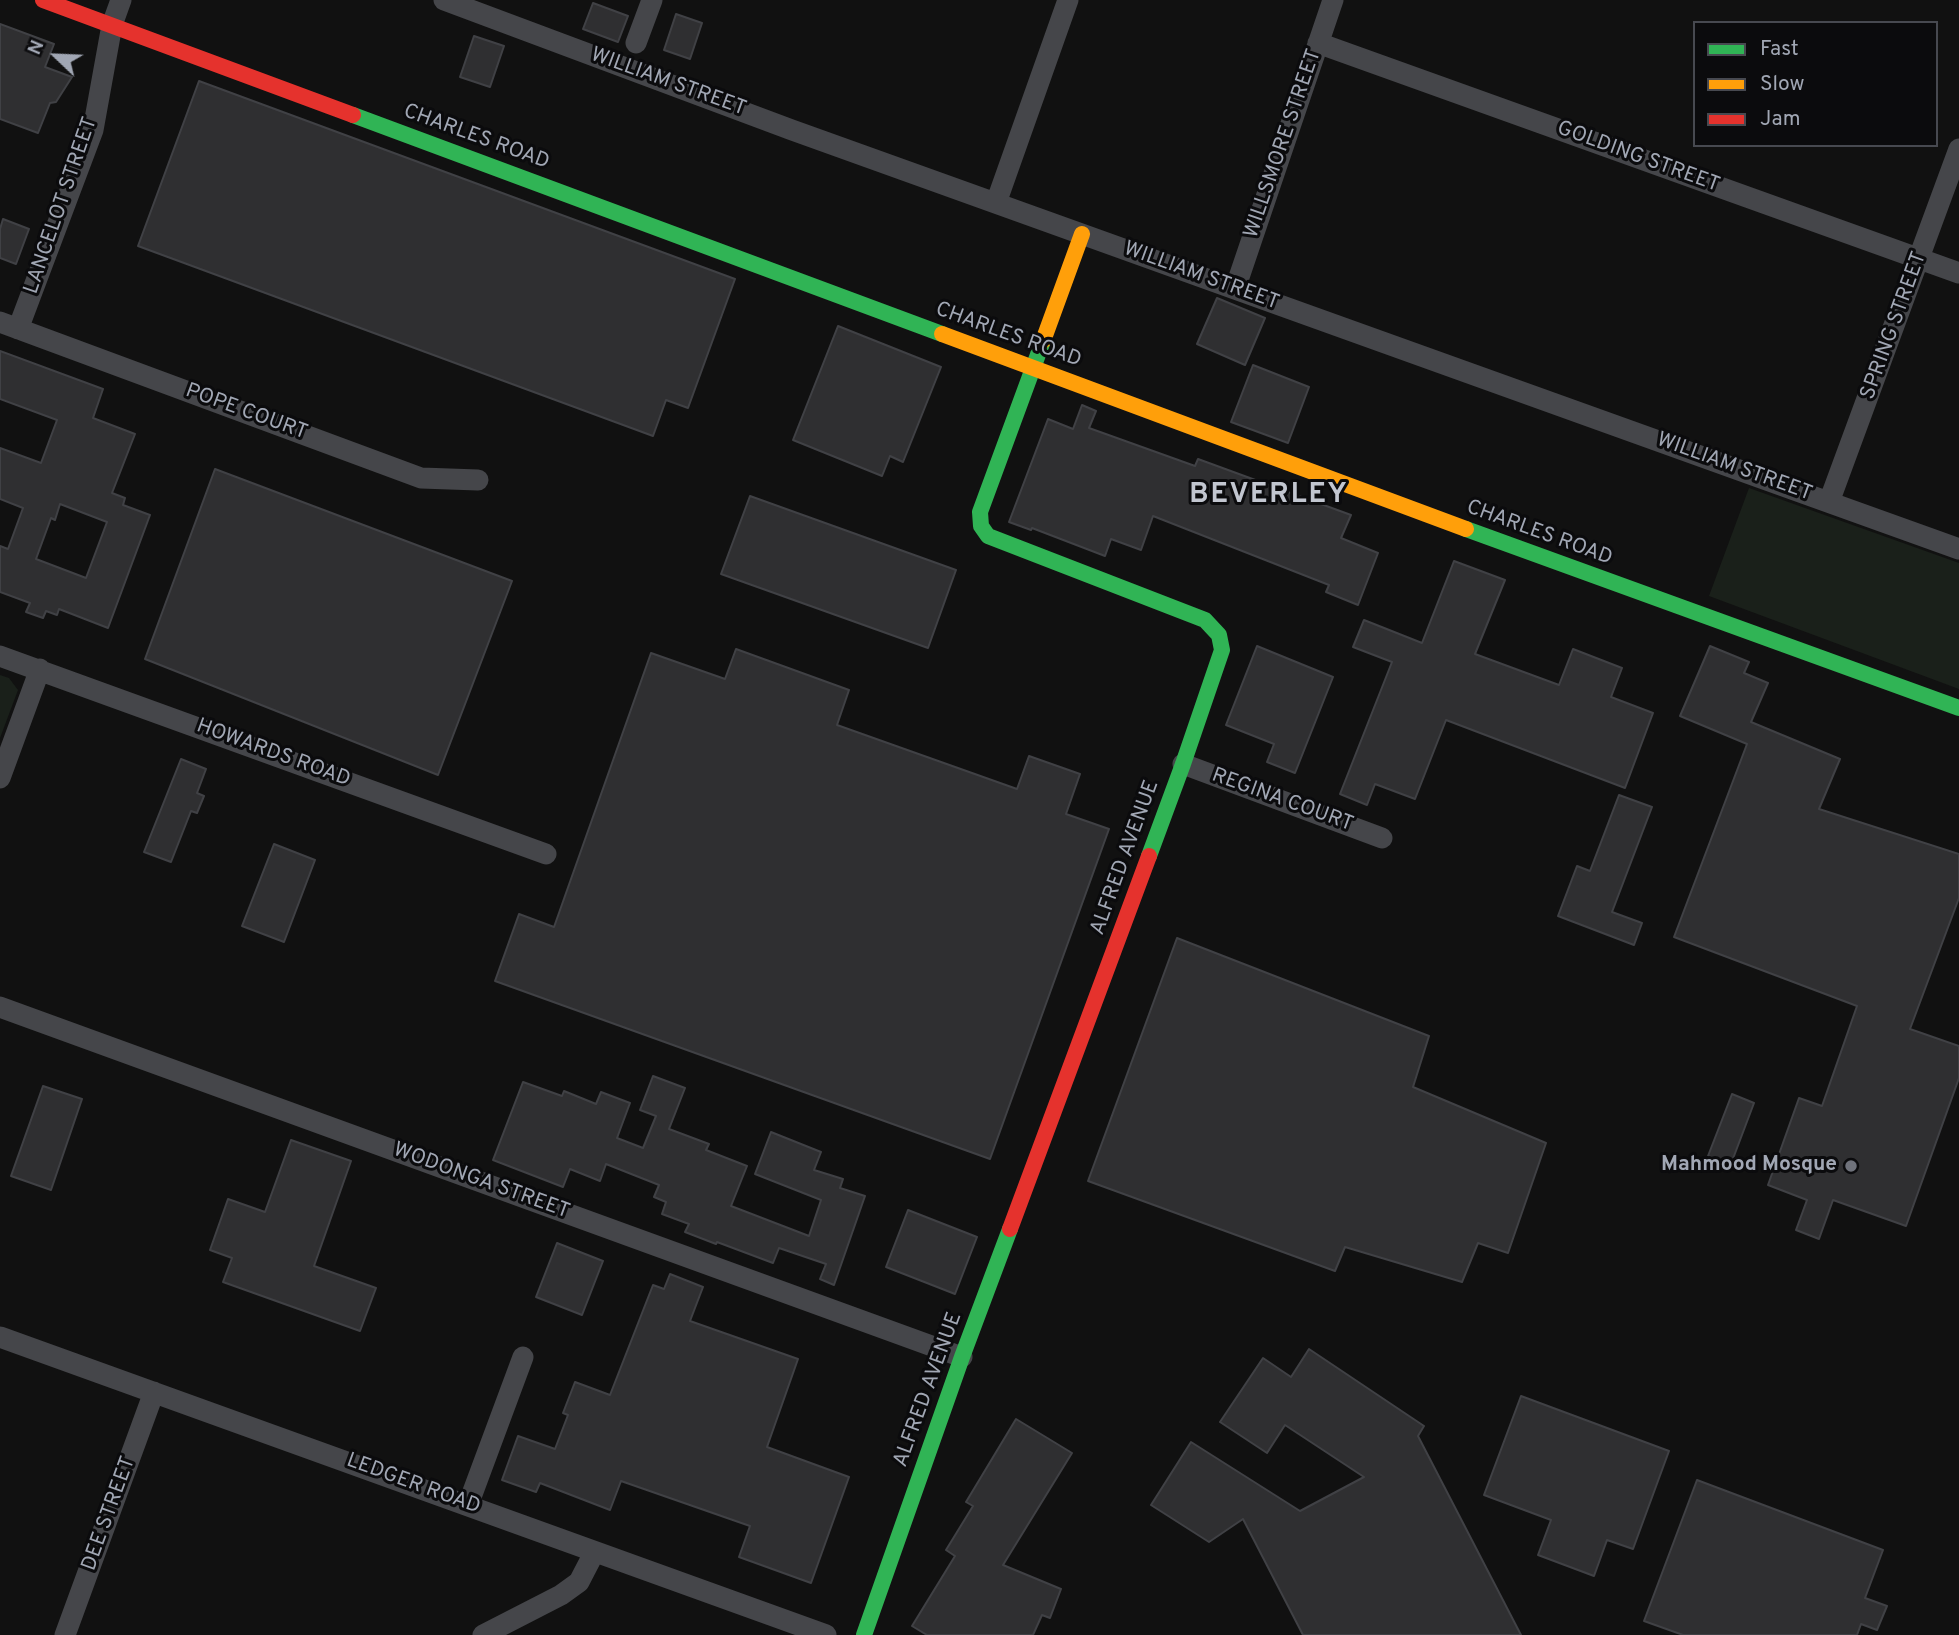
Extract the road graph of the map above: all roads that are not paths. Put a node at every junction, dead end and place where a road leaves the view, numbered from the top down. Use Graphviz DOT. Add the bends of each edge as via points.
graph roads {
  1 [pos="43,0"];
  2 [pos="121,0"];
  3 [pos="444,0"];
  4 [pos="652,0"];
  5 [pos="1068,0"];
  6 [pos="1333,0"];
  7 [pos="112,25"];
  8 [pos="636,43"];
  9 [pos="1318,43"];
  10 [pos="1959,149"];
  11 [pos="996,203"];
  12 [pos="1082,234"];
  13 [pos="1920,258"];
  14 [pos="1959,273"];
  15 [pos="1235,289"];
  16 [pos="9,325"];
  17 [pos="1034,368"];
  18 [pos="478,480"];
  19 [pos="1829,502"];
  20 [pos="1959,549"];
  21 [pos="0,656"];
  22 [pos="40,669"];
  23 [pos="1959,708"];
  24 [pos="1183,764"];
  25 [pos="0,778"];
  26 [pos="1382,838"];
  27 [pos="546,854"];
  28 [pos="0,1007"];
  29 [pos="0,1337"];
  30 [pos="523,1357"];
  31 [pos="962,1357"];
  32 [pos="154,1392"];
  33 [pos="468,1505"];
  34 [pos="594,1553"];
  35 [pos="65,1635"];
  36 [pos="484,1635"];
  37 [pos="826,1635"];
  38 [pos="864,1635"];
  1 -- 7 [label="street, CHARLES ROAD"];
  2 -- 7 [label="street, LANCELOT STREET"];
  3 -- 11 [label="street, WILLIAM STREET"];
  4 -- 8 [label="street"];
  5 -- 11 [label="street"];
  6 -- 9 [label="street, WILLSMORE STREET"];
  7 -- 16 [label="street, LANCELOT STREET" via="93,130"];
  7 -- 17 [label="street, CHARLES ROAD"];
  9 -- 13 [label="street, GOLDING STREET"];
  9 -- 15 [label="street, WILLSMORE STREET"];
  10 -- 13 [label="street, SPRING STREET"];
  11 -- 12 [label="street, WILLIAM STREET"];
  12 -- 15 [label="street, WILLIAM STREET"];
  12 -- 17 [label="street, ALFRED AVENUE"];
  13 -- 14 [label="street, GOLDING STREET"];
  13 -- 19 [label="street, SPRING STREET"];
  15 -- 19 [label="street, WILLIAM STREET"];
  16 -- 18 [label="street, POPE COURT" via="421,478"];
  17 -- 23 [label="street, CHARLES ROAD"];
  17 -- 24 [label="street, ALFRED AVENUE" via="980,512 981,526 988,537 1205,620 1219,635 1222,650"];
  19 -- 20 [label="street, WILLIAM STREET"];
  21 -- 22 [label="street, HOWARDS ROAD"];
  22 -- 25 [label="street"];
  22 -- 27 [label="street, HOWARDS ROAD"];
  24 -- 26 [label="street, REGINA COURT"];
  24 -- 31 [label="street, ALFRED AVENUE"];
  28 -- 31 [label="street, WODONGA STREET"];
  29 -- 32 [label="street, LEDGER ROAD"];
  30 -- 33 [label="street"];
  31 -- 38 [label="street, ALFRED AVENUE"];
  32 -- 33 [label="street, LEDGER ROAD"];
  32 -- 35 [label="street, DEE STREET"];
  33 -- 34 [label="street, LEDGER ROAD"];
  34 -- 36 [label="street" via="579,1582"];
  34 -- 37 [label="street, LEDGER ROAD"];
}
